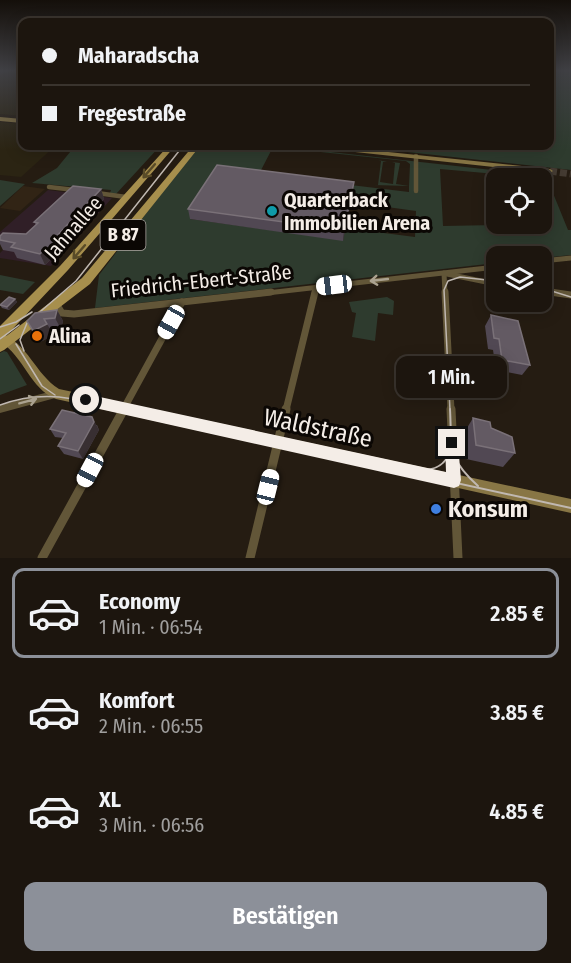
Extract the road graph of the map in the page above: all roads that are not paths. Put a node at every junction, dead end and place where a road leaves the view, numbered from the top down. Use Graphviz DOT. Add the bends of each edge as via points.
graph roads {
  1 [pos="0,119"];
  2 [pos="18,121"];
  3 [pos="167,150"];
  4 [pos="193,150"];
  5 [pos="357,150"];
  6 [pos="416,156"];
  7 [pos="523,168"];
  8 [pos="49,187"];
  9 [pos="79,191"];
  10 [pos="416,191"];
  11 [pos="88,192"];
  12 [pos="126,197"];
  13 [pos="571,258"];
  14 [pos="552,260"];
  15 [pos="486,268"];
  16 [pos="441,273"];
  17 [pos="486,282"];
  18 [pos="316,287"];
  19 [pos="552,292"];
  20 [pos="571,295"];
  21 [pos="182,302"];
  22 [pos="57,305"];
  23 [pos="2,340"];
  24 [pos="56,394"];
  25 [pos="123,408"];
  26 [pos="0,409"];
  27 [pos="278,442"];
  28 [pos="454,480"];
  29 [pos="571,506"];
  30 [pos="42,558"];
  31 [pos="250,558"];
  32 [pos="458,558"];
  1 -- 2 [label="main road"];
  3 -- 12 [label="main road, Jahnallee / B 87, one-way"];
  4 -- 22 [label="main road, B 87" via="93,273"];
  5 -- 6 [label="main road"];
  6 -- 7 [label="main road"];
  6 -- 10 [label="street"];
  8 -- 9 [label="street"];
  11 -- 12 [label="street"];
  12 -- 23 [label="main road, Jahnallee / B 87, one-way"];
  13 -- 14 [label="street"];
  15 -- 16 [label="street, Friedrich-Ebert-Straße"];
  16 -- 17 [label="street"];
  16 -- 18 [label="street, Friedrich-Ebert-Straße, one-way"];
  16 -- 28 [label="street"];
  18 -- 21 [label="street, Friedrich-Ebert-Straße"];
  18 -- 27 [label="street"];
  19 -- 20 [label="street"];
  21 -- 22 [label="street, Friedrich-Ebert-Straße" via="74,314 62,313"];
  21 -- 25 [label="street"];
  22 -- 23 [label="main road, B 87"];
  23 -- 24 [label="main road" via="20,350 45,387"];
  24 -- 25 [label="main road, Waldstraße"];
  26 -- 24 [label="street, Waldstraße, one-way"];
  25 -- 27 [label="main road, Waldstraße"];
  25 -- 30 [label="street"];
  27 -- 28 [label="main road, Waldstraße"];
  27 -- 31 [label="street"];
  28 -- 29 [label="main road, Waldstraße"];
  28 -- 32 [label="street"];
}
